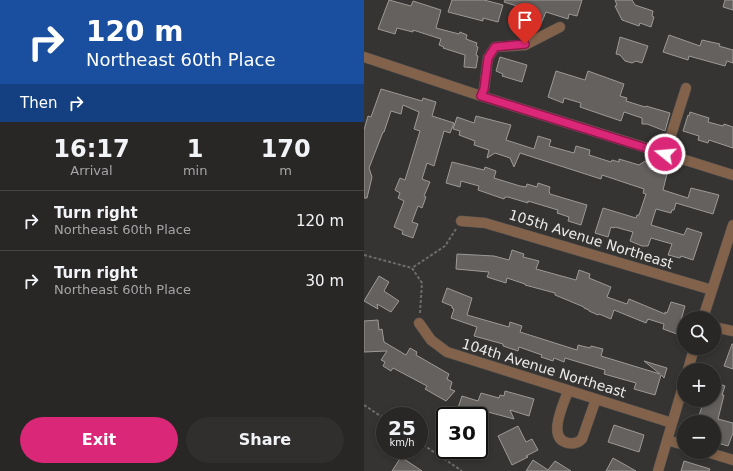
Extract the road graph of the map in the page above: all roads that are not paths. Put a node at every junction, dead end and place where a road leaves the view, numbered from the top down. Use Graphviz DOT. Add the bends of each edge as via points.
graph roads {
  1 [pos="560,27"];
  2 [pos="364,57"];
  3 [pos="686,88"];
  4 [pos="481,96"];
  5 [pos="665,154"];
  6 [pos="733,175"];
  7 [pos="461,221"];
  8 [pos="733,225"];
  9 [pos="712,290"];
  10 [pos="705,311"];
  11 [pos="419,323"];
  12 [pos="721,328"];
  13 [pos="733,331"];
  14 [pos="568,391"];
  15 [pos="596,400"];
  16 [pos="677,406"];
  17 [pos="672,423"];
  18 [pos="667,440"];
  19 [pos="677,443"];
  20 [pos="721,456"];
  21 [pos="733,460"];
  22 [pos="658,471"];
  1 -- 4 [label="street" via="525,44 495,47 488,58"];
  2 -- 4 [label="street"];
  3 -- 5 [label="street"];
  4 -- 5 [label="street"];
  5 -- 6 [label="street"];
  7 -- 9 [label="street, 105th Avenue Northeast" via="486,223"];
  8 -- 9 [label="street"];
  9 -- 10 [label="street"];
  11 -- 14 [label="street, 104th Avenue Northeast" via="431,340 447,352"];
  12 -- 13 [label="street"];
  14 -- 15 [label="street, 104th Avenue Northeast"];
  14 -- 15 [label="street" via="556,425 558,437 566,443 579,442 582,439"];
  15 -- 17 [label="street, 104th Avenue Northeast"];
  16 -- 17 [label="street"];
  17 -- 18 [label="street"];
  18 -- 19 [label="street"];
  18 -- 22 [label="street"];
  20 -- 21 [label="street"];
}
